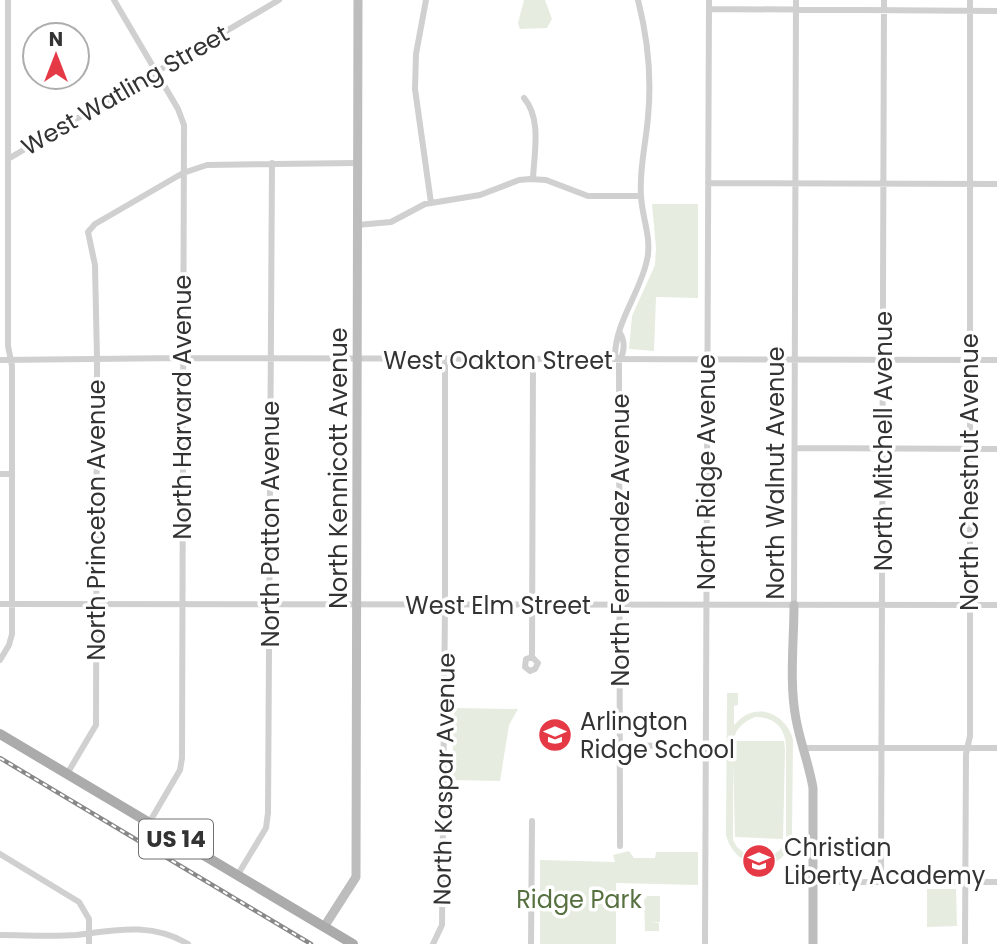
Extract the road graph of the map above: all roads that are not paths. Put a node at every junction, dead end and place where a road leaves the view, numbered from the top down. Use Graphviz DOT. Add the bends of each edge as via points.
graph roads {
  1 [pos="8,0"];
  2 [pos="114,0"];
  3 [pos="279,0"];
  4 [pos="358,0"];
  5 [pos="426,0"];
  6 [pos="638,0"];
  7 [pos="709,0"];
  8 [pos="796,0"];
  9 [pos="884,0"];
  10 [pos="970,0"];
  11 [pos="709,9"];
  12 [pos="796,9"];
  13 [pos="884,10"];
  14 [pos="997,11"];
  15 [pos="970,12"];
  16 [pos="4,20"];
  17 [pos="155,72"];
  18 [pos="524,98"];
  19 [pos="8,159"];
  20 [pos="272,163"];
  21 [pos="356,163"];
  22 [pos="184,173"];
  23 [pos="533,179"];
  24 [pos="708,183"];
  25 [pos="796,184"];
  26 [pos="883,184"];
  27 [pos="968,184"];
  28 [pos="997,184"];
  29 [pos="641,196"];
  30 [pos="431,203"];
  31 [pos="357,225"];
  32 [pos="4,258"];
  33 [pos="182,358"];
  34 [pos="271,358"];
  35 [pos="97,359"];
  36 [pos="358,359"];
  37 [pos="533,359"];
  38 [pos="0,360"];
  39 [pos="11,360"];
  40 [pos="445,360"];
  41 [pos="620,360"];
  42 [pos="707,360"];
  43 [pos="794,360"];
  44 [pos="883,360"];
  45 [pos="969,360"];
  46 [pos="997,360"];
  47 [pos="795,448"];
  48 [pos="883,449"];
  49 [pos="969,449"];
  50 [pos="997,449"];
  51 [pos="0,474"];
  52 [pos="11,474"];
  53 [pos="96,603"];
  54 [pos="0,604"];
  55 [pos="12,604"];
  56 [pos="182,604"];
  57 [pos="269,605"];
  58 [pos="356,605"];
  59 [pos="446,605"];
  60 [pos="532,605"];
  61 [pos="620,605"];
  62 [pos="706,605"];
  63 [pos="794,605"];
  64 [pos="882,605"];
  65 [pos="969,605"];
  66 [pos="997,605"];
  67 [pos="532,657"];
  68 [pos="0,660"];
  69 [pos="0,734"];
  70 [pos="620,745"];
  71 [pos="706,747"];
  72 [pos="881,747"];
  73 [pos="804,748"];
  74 [pos="967,748"];
  75 [pos="997,748"];
  76 [pos="68,774"];
  77 [pos="532,821"];
  78 [pos="149,823"];
  79 [pos="620,846"];
  80 [pos="0,854"];
  81 [pos="237,876"];
  82 [pos="881,881"];
  83 [pos="813,882"];
  84 [pos="965,882"];
  85 [pos="997,882"];
  86 [pos="324,928"];
  87 [pos="89,932"];
  88 [pos="0,935"];
  89 [pos="89,944"];
  90 [pos="188,944"];
  91 [pos="353,944"];
  92 [pos="433,944"];
  93 [pos="531,944"];
  94 [pos="705,944"];
  95 [pos="813,944"];
  96 [pos="965,944"];
  1 -- 16 [label="street"];
  2 -- 17 [label="street, North Harvard Avenue"];
  3 -- 17 [label="street, West Watling Street"];
  4 -- 21 [label="street, North Kennicott Avenue"];
  5 -- 30 [label="street" via="415,77"];
  6 -- 29 [label="street, North Fernandez Avenue" via="650,65"];
  7 -- 11 [label="street, North Ridge Avenue"];
  8 -- 12 [label="street, North Walnut Avenue"];
  9 -- 13 [label="street, North Mitchell Avenue"];
  10 -- 15 [label="street, North Chestnut Avenue"];
  11 -- 12 [label="street"];
  11 -- 24 [label="street, North Ridge Avenue"];
  12 -- 13 [label="street"];
  12 -- 25 [label="street, North Walnut Avenue"];
  13 -- 15 [label="street"];
  13 -- 26 [label="street, North Mitchell Avenue"];
  14 -- 15 [label="street"];
  15 -- 27 [label="street, North Chestnut Avenue"];
  16 -- 19 [label="street"];
  17 -- 19 [label="street, West Watling Street"];
  17 -- 22 [label="street, North Harvard Avenue" via="182,117"];
  18 -- 23 [label="street" via="535,120"];
  19 -- 32 [label="street"];
  20 -- 21 [label="street"];
  20 -- 22 [label="street" via="222,163"];
  20 -- 34 [label="street, North Patton Avenue"];
  21 -- 31 [label="street, North Kennicott Avenue"];
  22 -- 33 [label="street, North Harvard Avenue"];
  22 -- 35 [label="street, North Princeton Avenue" via="88,232 94,258"];
  23 -- 29 [label="street" via="588,196"];
  23 -- 30 [label="street"];
  24 -- 25 [label="street"];
  24 -- 42 [label="street, North Ridge Avenue"];
  25 -- 26 [label="street"];
  25 -- 43 [label="street, North Walnut Avenue"];
  26 -- 27 [label="street"];
  26 -- 44 [label="street, North Mitchell Avenue"];
  27 -- 28 [label="street"];
  27 -- 45 [label="street, North Chestnut Avenue"];
  29 -- 41 [label="street, North Fernandez Avenue" via="648,257 620,333 624,339"];
  30 -- 31 [label="street" via="391,222"];
  31 -- 36 [label="street, North Kennicott Avenue"];
  32 -- 39 [label="street"];
  33 -- 34 [label="street, West Oakton Street"];
  33 -- 35 [label="street, West Oakton Street"];
  33 -- 56 [label="street, North Harvard Avenue"];
  34 -- 36 [label="street, West Oakton Street"];
  34 -- 57 [label="street, North Patton Avenue"];
  35 -- 39 [label="street, West Oakton Street"];
  35 -- 53 [label="street, North Princeton Avenue"];
  36 -- 40 [label="street, West Oakton Street"];
  36 -- 58 [label="street, North Kennicott Avenue"];
  37 -- 40 [label="street, West Oakton Street"];
  37 -- 41 [label="street, West Oakton Street"];
  37 -- 60 [label="street"];
  38 -- 39 [label="street, West Oakton Street"];
  39 -- 52 [label="street"];
  40 -- 59 [label="street, North Kaspar Avenue"];
  41 -- 42 [label="street, West Oakton Street"];
  41 -- 61 [label="street, North Fernandez Avenue"];
  42 -- 43 [label="street, West Oakton Street"];
  42 -- 62 [label="street, North Ridge Avenue"];
  43 -- 44 [label="street, West Oakton Street"];
  43 -- 47 [label="street, North Walnut Avenue"];
  44 -- 45 [label="street, West Oakton Street"];
  44 -- 48 [label="street, North Mitchell Avenue"];
  45 -- 46 [label="street, West Oakton Street"];
  45 -- 49 [label="street, North Chestnut Avenue"];
  47 -- 48 [label="street"];
  47 -- 63 [label="street, North Walnut Avenue"];
  48 -- 49 [label="street"];
  48 -- 64 [label="street, North Mitchell Avenue"];
  49 -- 50 [label="street"];
  49 -- 65 [label="street, North Chestnut Avenue"];
  51 -- 52 [label="street"];
  52 -- 55 [label="street"];
  53 -- 55 [label="street, West Elm Street"];
  53 -- 56 [label="street, West Elm Street"];
  53 -- 76 [label="street, North Princeton Avenue" via="96,725"];
  54 -- 55 [label="street, West Elm Street"];
  55 -- 68 [label="street" via="12,640"];
  56 -- 57 [label="street, West Elm Street"];
  56 -- 78 [label="street, North Harvard Avenue" via="180,771"];
  57 -- 58 [label="street, West Elm Street"];
  57 -- 81 [label="street, North Patton Avenue" via="268,813 266,828"];
  58 -- 59 [label="street, West Elm Street"];
  58 -- 86 [label="street, North Kennicott Avenue" via="356,877"];
  59 -- 60 [label="street, West Elm Street"];
  59 -- 92 [label="street, North Kaspar Avenue" via="442,925"];
  60 -- 61 [label="street, West Elm Street"];
  60 -- 67 [label="street"];
  61 -- 62 [label="street, West Elm Street"];
  61 -- 70 [label="street, North Fernandez Avenue"];
  62 -- 63 [label="street, West Elm Street"];
  62 -- 71 [label="street, North Ridge Avenue"];
  63 -- 64 [label="street, West Elm Street"];
  63 -- 73 [label="street, North Walnut Avenue" via="794,704"];
  64 -- 65 [label="street, West Elm Street"];
  64 -- 72 [label="street, North Mitchell Avenue"];
  65 -- 66 [label="street, West Elm Street"];
  65 -- 74 [label="street, North Chestnut Avenue"];
  69 -- 76 [label="main road, US 14"];
  70 -- 71 [label="street"];
  70 -- 79 [label="street, North Fernandez Avenue"];
  71 -- 94 [label="street, North Ridge Avenue"];
  72 -- 73 [label="street"];
  72 -- 74 [label="street"];
  72 -- 82 [label="street, North Mitchell Avenue"];
  73 -- 83 [label="street, North Walnut Avenue" via="813,788"];
  74 -- 75 [label="street"];
  74 -- 84 [label="street, North Chestnut Avenue"];
  76 -- 78 [label="main road, US 14"];
  77 -- 93 [label="street"];
  78 -- 81 [label="main road, US 14"];
  80 -- 87 [label="street" via="79,902 85,908"];
  81 -- 86 [label="main road, US 14"];
  82 -- 83 [label="street"];
  82 -- 84 [label="street"];
  83 -- 95 [label="street, North Walnut Avenue"];
  84 -- 85 [label="street"];
  84 -- 96 [label="street, North Chestnut Avenue"];
  86 -- 91 [label="main road, US 14"];
  87 -- 88 [label="street"];
  87 -- 89 [label="street"];
  87 -- 90 [label="street" via="155,931"];
}
